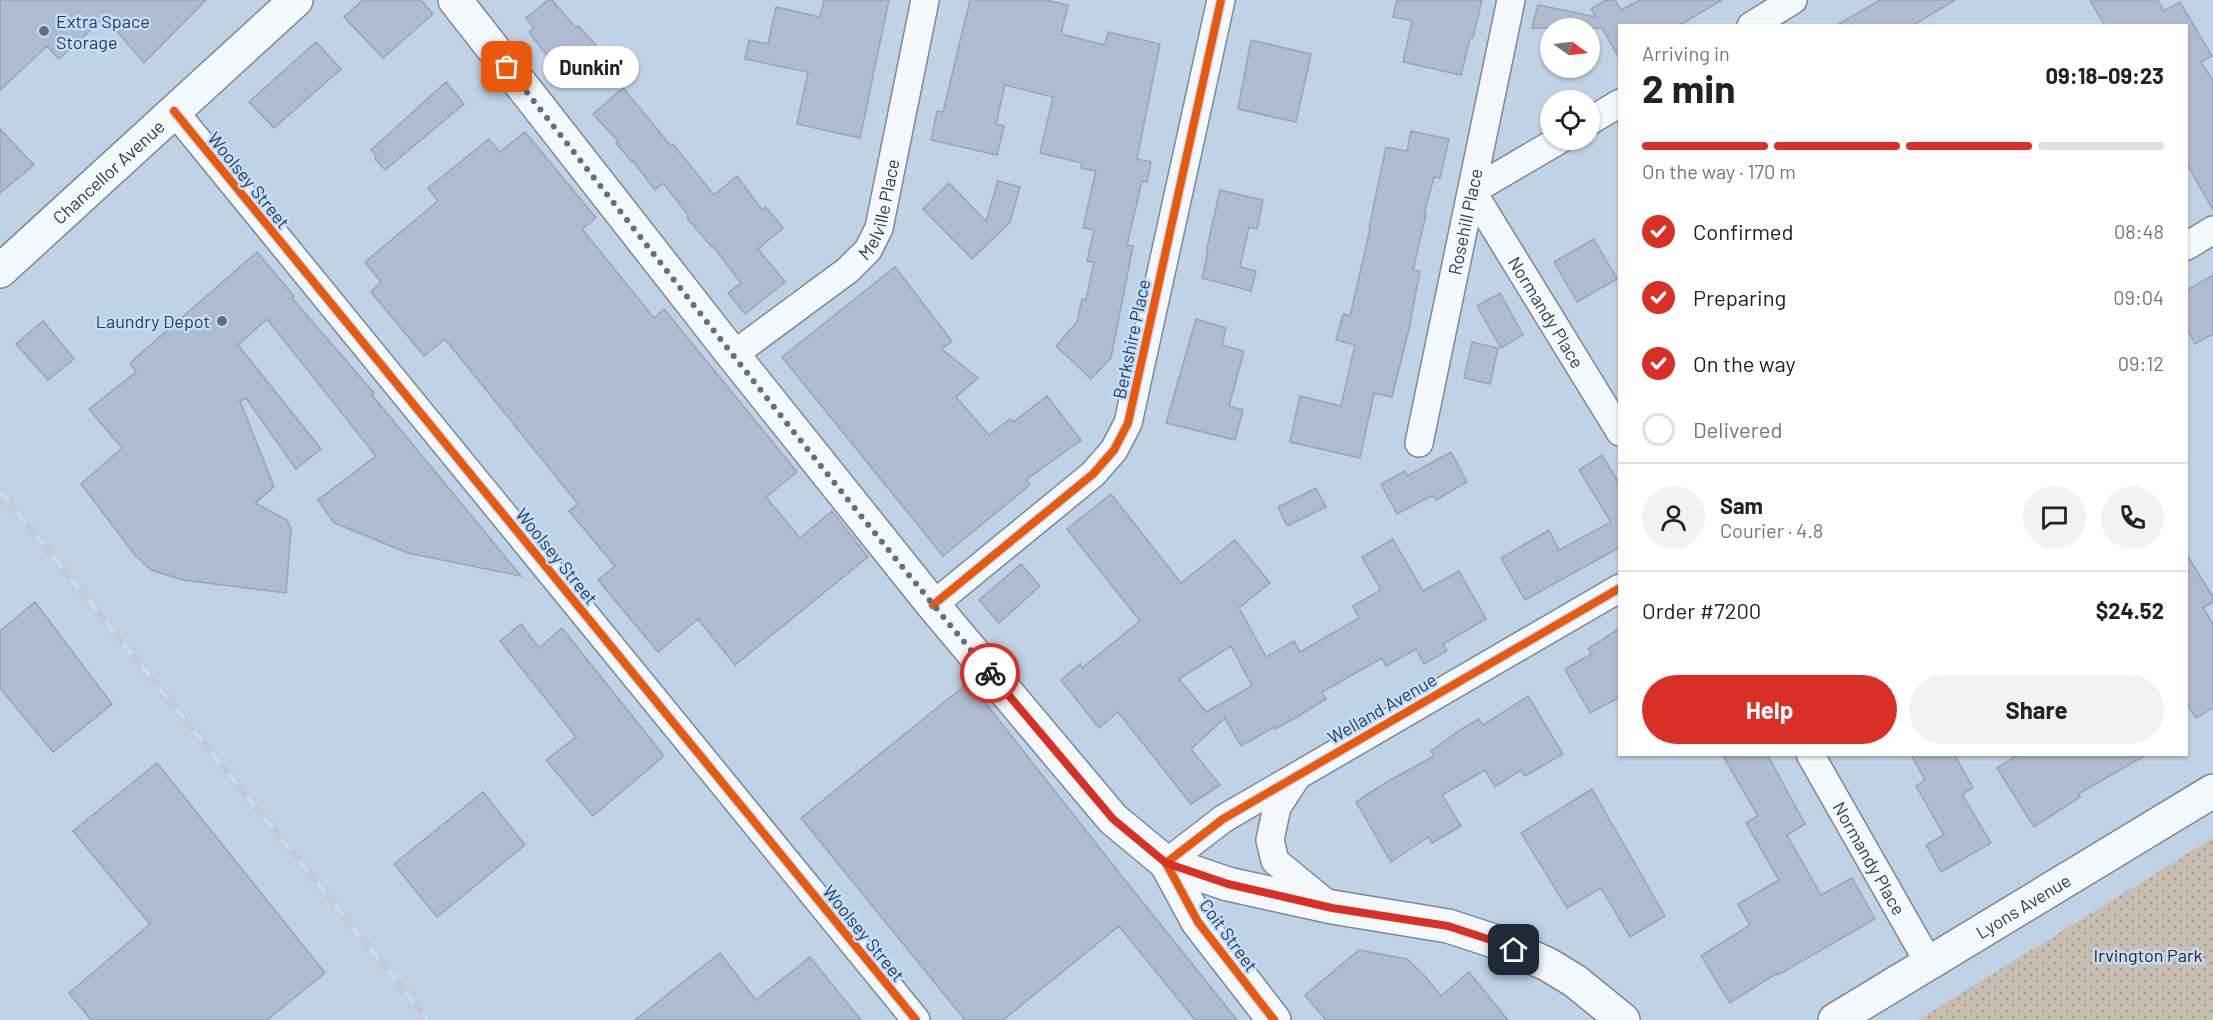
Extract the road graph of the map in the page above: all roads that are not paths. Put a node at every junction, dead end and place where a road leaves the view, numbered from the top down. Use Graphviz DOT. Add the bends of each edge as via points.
graph roads {
  1 [pos="296,0"];
  2 [pos="455,0"];
  3 [pos="925,0"];
  4 [pos="1221,0"];
  5 [pos="1511,0"];
  6 [pos="1793,0"];
  7 [pos="1753,24"];
  8 [pos="1618,104"];
  9 [pos="174,111"];
  10 [pos="1600,115"];
  11 [pos="1542,150"];
  12 [pos="1472,191"];
  13 [pos="2213,230"];
  14 [pos="2188,245"];
  15 [pos="0,271"];
  16 [pos="734,355"];
  17 [pos="1618,429"];
  18 [pos="1419,443"];
  19 [pos="1618,589"];
  20 [pos="933,604"];
  21 [pos="1811,756"];
  22 [pos="1299,773"];
  23 [pos="2213,791"];
  24 [pos="1166,863"];
  25 [pos="1332,908"];
  26 [pos="1929,963"];
  27 [pos="916,1020"];
  28 [pos="1274,1020"];
  29 [pos="1623,1020"];
  30 [pos="1835,1020"];
  1 -- 9 [label="main road, Chancellor Avenue"];
  2 -- 16 [label="main road, Coit Street"];
  3 -- 16 [label="street, Melville Place" via="879,228 868,250 848,270"];
  4 -- 20 [label="street, Berkshire Place" via="1128,423 1114,450 1093,474"];
  5 -- 12 [label="street, Rosehill Place"];
  6 -- 7 [label="street"];
  8 -- 10 [label="street"];
  9 -- 15 [label="main road, Chancellor Avenue"];
  9 -- 27 [label="street, Woolsey Street"];
  11 -- 12 [label="street"];
  12 -- 17 [label="street, Normandy Place"];
  12 -- 18 [label="street, Rosehill Place"];
  13 -- 14 [label="street"];
  16 -- 20 [label="main road, Coit Street"];
  19 -- 22 [label="street, Welland Avenue"];
  20 -- 24 [label="main road, Coit Street" via="1113,819"];
  21 -- 26 [label="street, Normandy Place"];
  22 -- 24 [label="street, Welland Avenue" via="1223,819"];
  22 -- 25 [label="street" via="1277,807 1270,840 1275,861"];
  23 -- 26 [label="main road, Lyons Avenue"];
  24 -- 25 [label="main road" via="1228,884"];
  24 -- 28 [label="main road, Coit Street" via="1198,922"];
  25 -- 29 [label="main road" via="1448,926 1497,942 1575,981"];
  26 -- 30 [label="main road, Lyons Avenue"];
}
